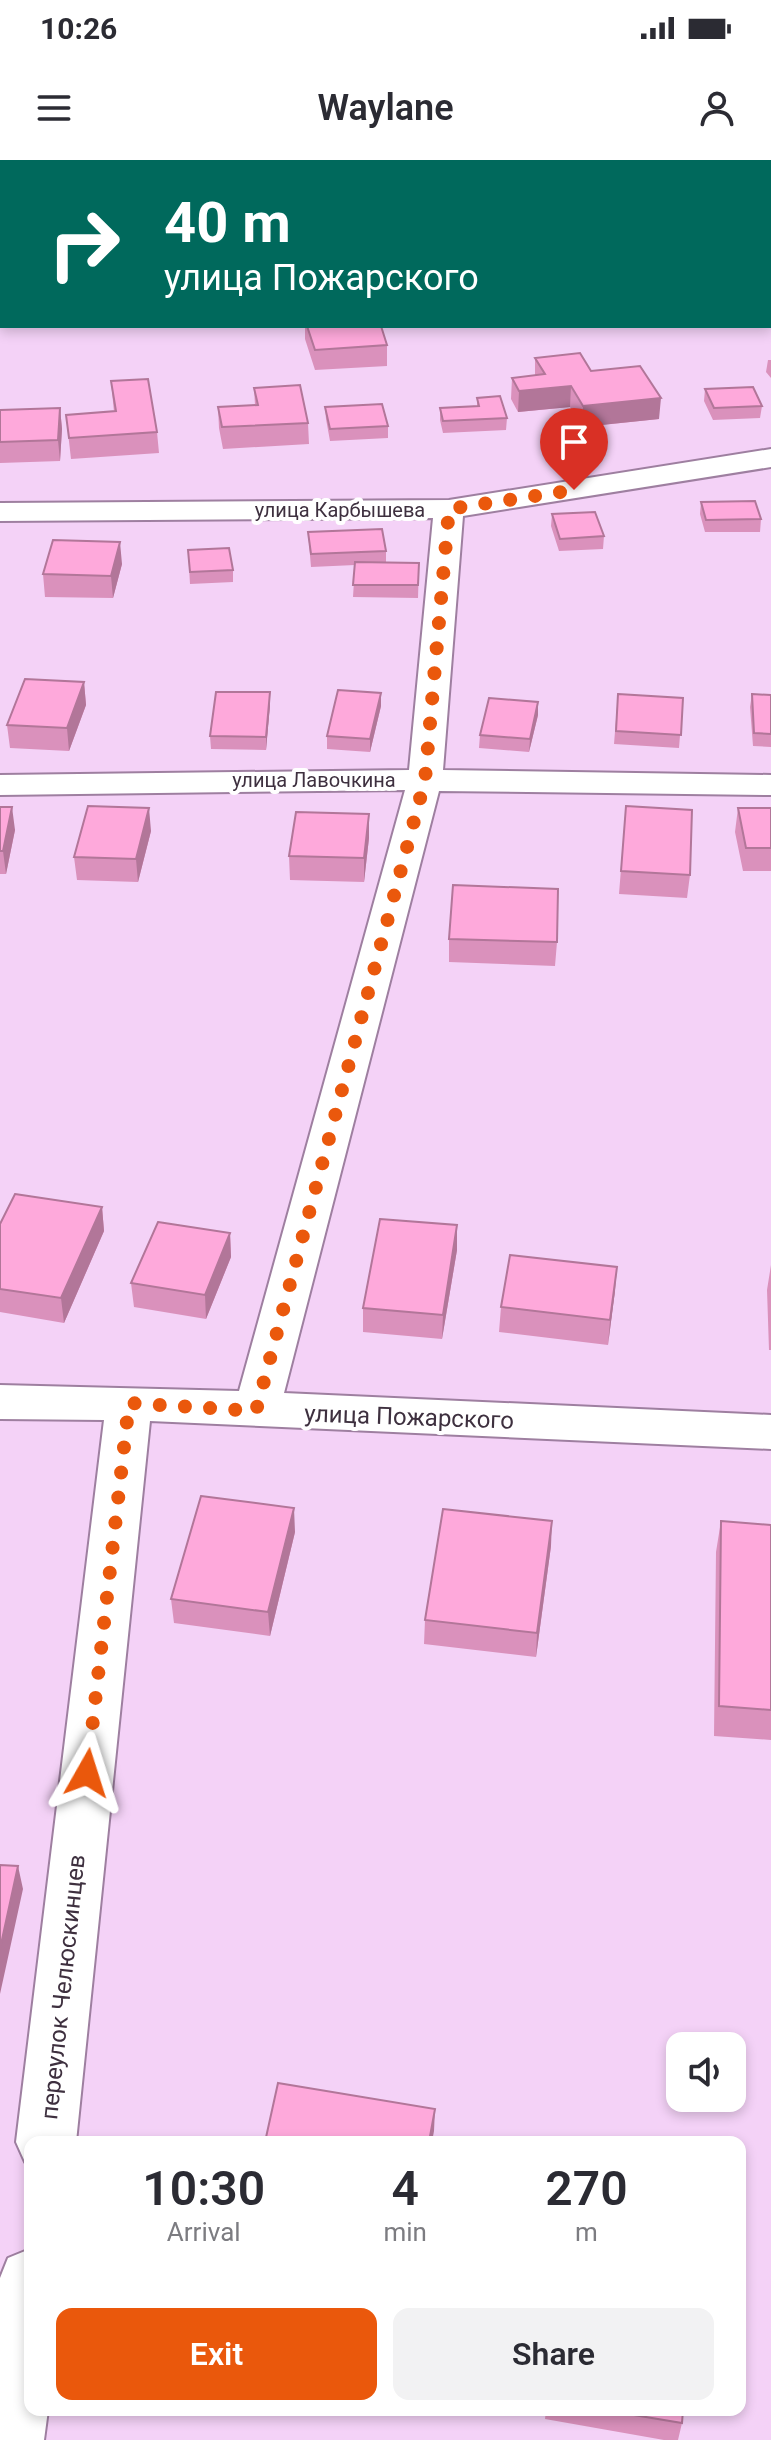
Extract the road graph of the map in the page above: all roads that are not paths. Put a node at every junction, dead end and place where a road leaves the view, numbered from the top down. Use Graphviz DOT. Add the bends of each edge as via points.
graph roads {
  1 [pos="771,458"];
  2 [pos="449,509"];
  3 [pos="0,512"];
  4 [pos="425,780"];
  5 [pos="0,785"];
  6 [pos="771,785"];
  7 [pos="0,1402"];
  8 [pos="129,1403"];
  9 [pos="256,1411"];
  10 [pos="771,1432"];
  11 [pos="47,2136"];
  12 [pos="24,2333"];
  13 [pos="12,2440"];
  1 -- 2 [label="street, улица Карбышева"];
  2 -- 3 [label="street, улица Карбышева"];
  2 -- 4 [label="street"];
  4 -- 5 [label="street, улица Лавочкина"];
  4 -- 6 [label="street, улица Лавочкина"];
  4 -- 9 [label="street"];
  7 -- 8 [label="street, улица Пожарского"];
  8 -- 9 [label="street, улица Пожарского"];
  8 -- 11 [label="street, переулок Челюскинцев"];
  9 -- 10 [label="street, улица Пожарского"];
  12 -- 13 [label="street"];
}
